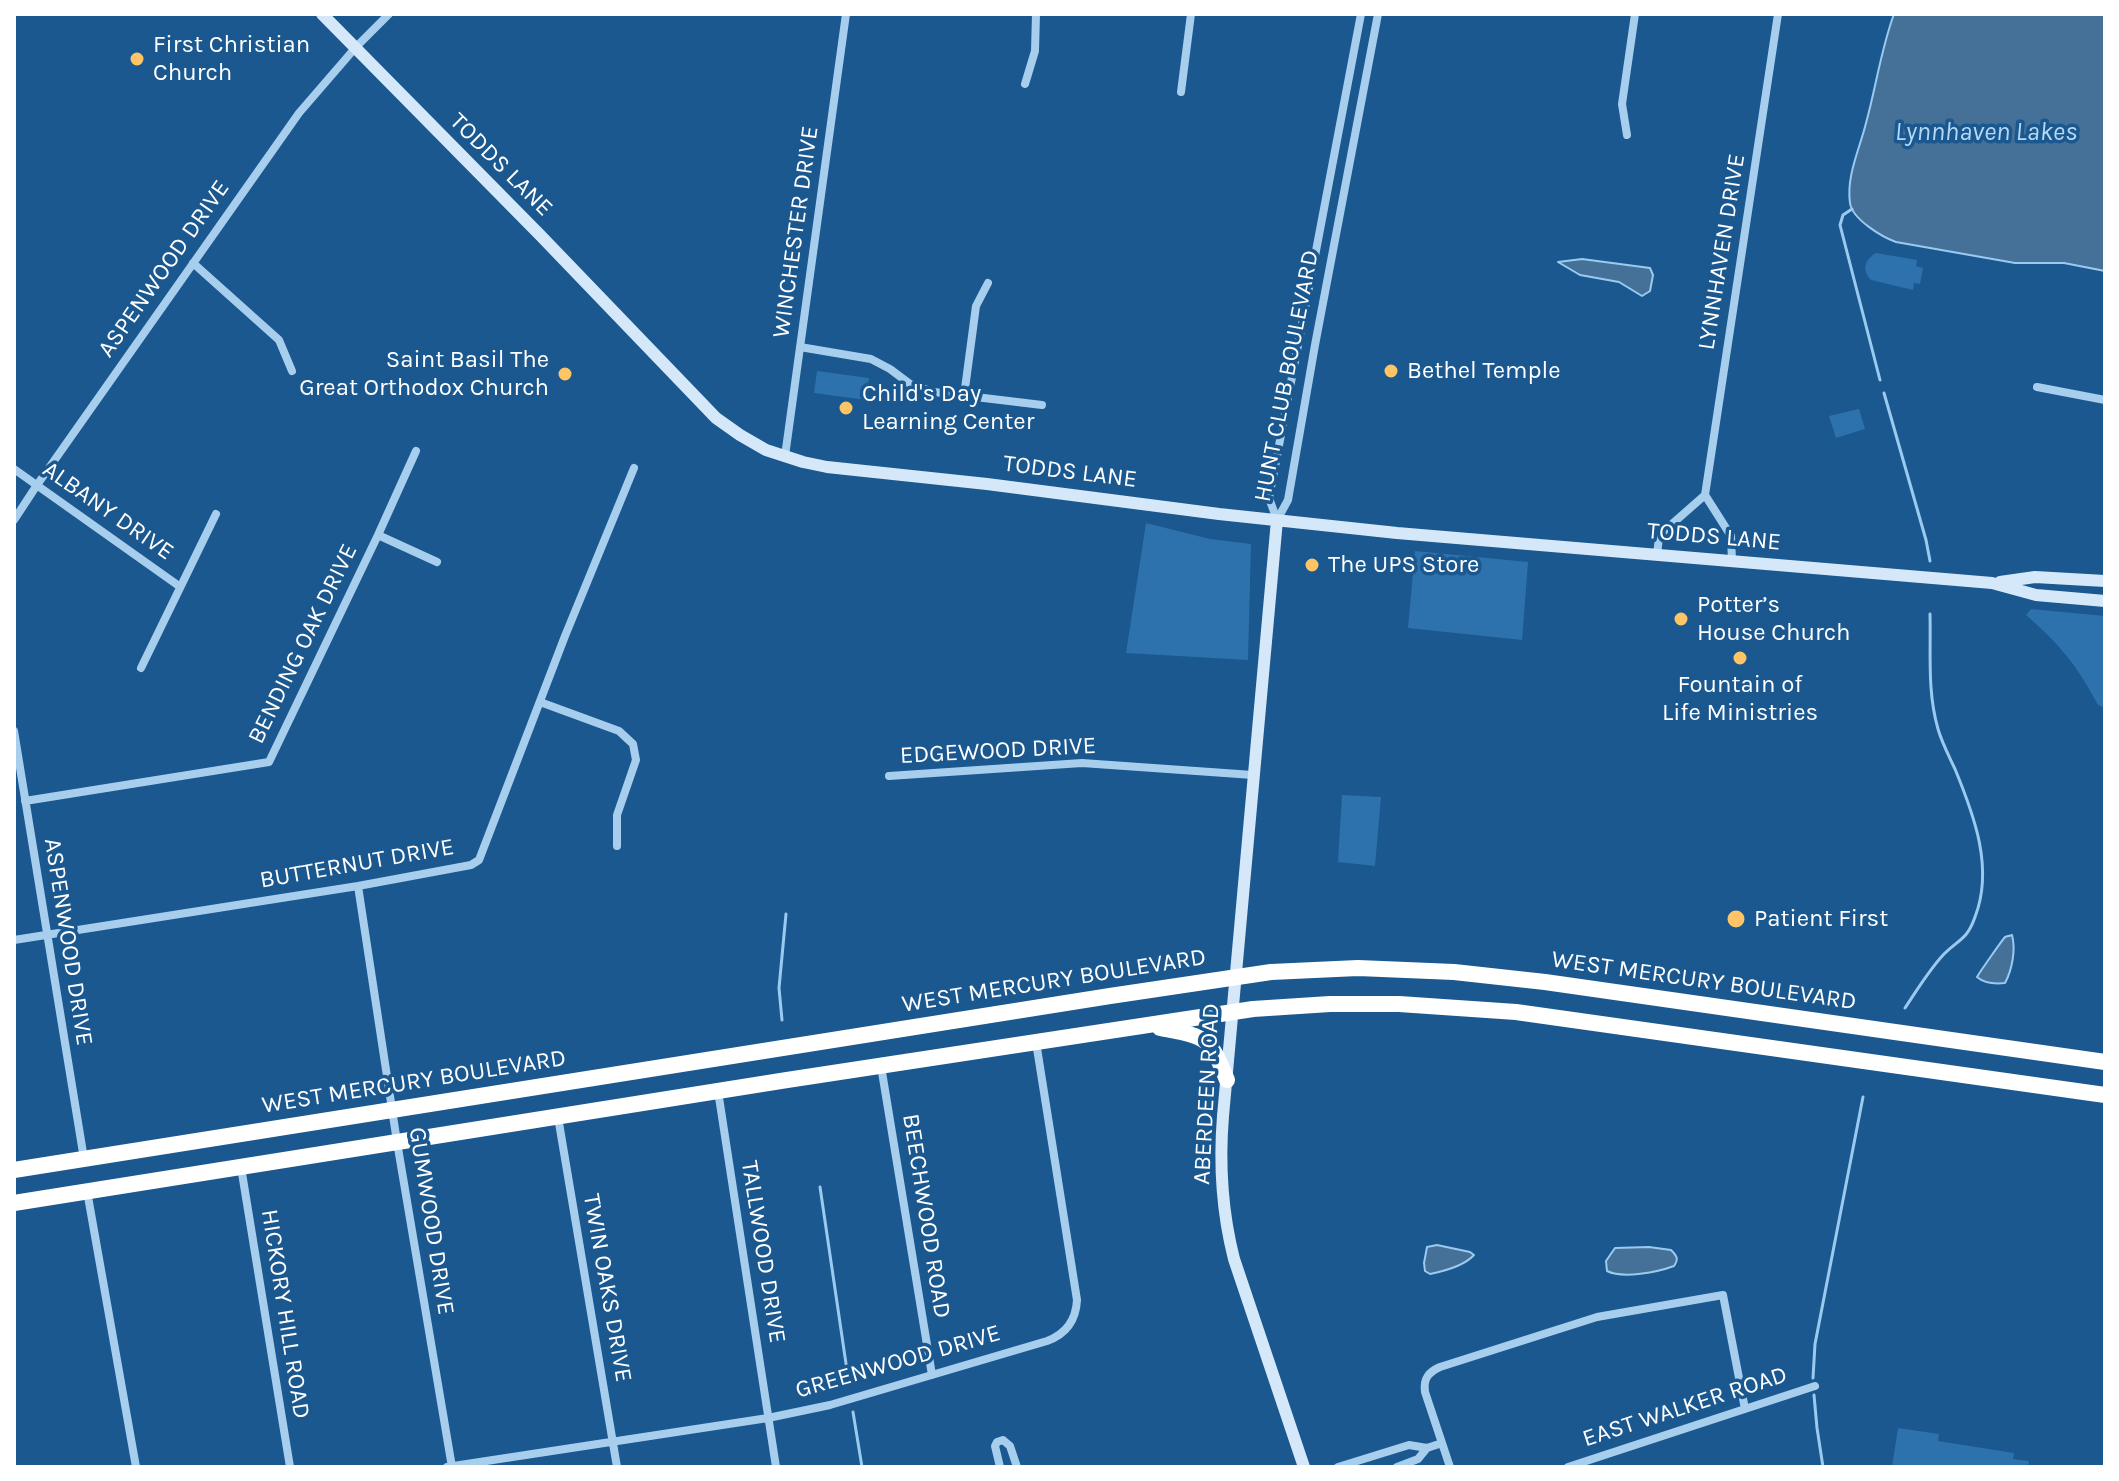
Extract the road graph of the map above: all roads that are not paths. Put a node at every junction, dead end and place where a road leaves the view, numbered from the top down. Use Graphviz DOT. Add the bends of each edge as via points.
graph roads {
  1 [pos="322,14"];
  2 [pos="389,14"];
  3 [pos="846,14"];
  4 [pos="1036,14"];
  5 [pos="1191,14"];
  6 [pos="1361,14"];
  7 [pos="1378,14"];
  8 [pos="1635,14"];
  9 [pos="1778,14"];
  10 [pos="356,47"];
  11 [pos="1025,84"];
  12 [pos="1181,92"];
  13 [pos="1627,135"];
  14 [pos="193,263"];
  15 [pos="988,283"];
  16 [pos="800,347"];
  17 [pos="292,371"];
  18 [pos="2037,387"];
  19 [pos="964,396"];
  20 [pos="2105,400"];
  21 [pos="1042,405"];
  22 [pos="416,451"];
  23 [pos="785,456"];
  24 [pos="634,468"];
  25 [pos="14,469"];
  26 [pos="37,485"];
  27 [pos="1705,495"];
  28 [pos="216,514"];
  29 [pos="14,520"];
  30 [pos="1277,520"];
  31 [pos="378,535"];
  32 [pos="1657,554"];
  33 [pos="1732,561"];
  34 [pos="437,562"];
  35 [pos="2105,581"];
  36 [pos="1992,583"];
  37 [pos="179,586"];
  38 [pos="2105,601"];
  39 [pos="141,668"];
  40 [pos="540,702"];
  41 [pos="14,731"];
  42 [pos="1253,775"];
  43 [pos="889,776"];
  44 [pos="25,801"];
  45 [pos="617,846"];
  46 [pos="358,886"];
  47 [pos="48,935"];
  48 [pos="14,940"];
  49 [pos="1236,977"];
  50 [pos="1233,1012"];
  51 [pos="1147,1025"];
  52 [pos="1036,1041"];
  53 [pos="2105,1062"];
  54 [pos="881,1065"];
  55 [pos="1227,1080"];
  56 [pos="718,1090"];
  57 [pos="2105,1095"];
  58 [pos="393,1110"];
  59 [pos="557,1116"];
  60 [pos="397,1142"];
  61 [pos="84,1159"];
  62 [pos="241,1167"];
  63 [pos="14,1170"];
  64 [pos="87,1191"];
  65 [pos="14,1203"];
  66 [pos="932,1375"];
  67 [pos="1815,1386"];
  68 [pos="1745,1409"];
  69 [pos="768,1418"];
  70 [pos="613,1442"];
  71 [pos="1442,1443"];
  72 [pos="1427,1448"];
  73 [pos="136,1467"];
  74 [pos="290,1467"];
  75 [pos="450,1467"];
  76 [pos="617,1467"];
  77 [pos="776,1467"];
  78 [pos="1000,1467"];
  79 [pos="1017,1467"];
  80 [pos="1304,1467"];
  81 [pos="1338,1467"];
  82 [pos="1397,1467"];
  83 [pos="1450,1467"];
  84 [pos="1568,1467"];
  1 -- 10 [label="main road, TODDS LANE"];
  2 -- 10 [label="street, ASPENWOOD DRIVE"];
  3 -- 16 [label="street, WINCHESTER DRIVE"];
  4 -- 11 [label="street" via="1035,51"];
  5 -- 12 [label="street"];
  6 -- 30 [label="street, HUNT CLUB BOULEVARD" via="1269,498"];
  7 -- 30 [label="street, HUNT CLUB BOULEVARD" via="1288,500"];
  8 -- 13 [label="street" via="1622,104"];
  9 -- 27 [label="street, LYNNHAVEN DRIVE"];
  10 -- 14 [label="street, ASPENWOOD DRIVE" via="299,113"];
  10 -- 23 [label="main road, TODDS LANE" via="716,418"];
  14 -- 17 [label="street" via="279,340"];
  14 -- 26 [label="street, ASPENWOOD DRIVE"];
  15 -- 19 [label="street" via="976,306"];
  16 -- 19 [label="street" via="871,359 921,389"];
  16 -- 23 [label="street, WINCHESTER DRIVE"];
  18 -- 20 [label="street"];
  19 -- 21 [label="street"];
  22 -- 31 [label="street, BENDING OAK DRIVE"];
  23 -- 30 [label="main road, TODDS LANE" via="827,467"];
  24 -- 40 [label="street, BUTTERNUT DRIVE"];
  25 -- 26 [label="street, ALBANY DRIVE"];
  26 -- 29 [label="street, ASPENWOOD DRIVE"];
  26 -- 37 [label="street, ALBANY DRIVE"];
  27 -- 32 [label="street" via="1664,531"];
  27 -- 33 [label="street" via="1731,536"];
  28 -- 37 [label="street"];
  30 -- 32 [label="main road, TODDS LANE"];
  30 -- 42 [label="main road, ABERDEEN ROAD"];
  31 -- 34 [label="street"];
  31 -- 44 [label="street, BENDING OAK DRIVE" via="269,762"];
  32 -- 33 [label="main road, TODDS LANE"];
  33 -- 36 [label="main road, TODDS LANE"];
  35 -- 36 [label="main road, TODDS LANE" via="2035,577"];
  36 -- 38 [label="main road, TODDS LANE" via="2036,595"];
  37 -- 39 [label="street"];
  40 -- 45 [label="street" via="619,731 633,744 636,760 617,815"];
  40 -- 46 [label="street, BUTTERNUT DRIVE" via="479,860"];
  41 -- 44 [label="street, ASPENWOOD DRIVE"];
  42 -- 43 [label="street, EDGEWOOD DRIVE" via="1082,763"];
  42 -- 49 [label="main road, ABERDEEN ROAD"];
  44 -- 47 [label="street, ASPENWOOD DRIVE"];
  46 -- 47 [label="street, BUTTERNUT DRIVE"];
  46 -- 58 [label="street, GUMWOOD DRIVE"];
  47 -- 48 [label="street, BUTTERNUT DRIVE"];
  47 -- 61 [label="street, ASPENWOOD DRIVE"];
  49 -- 50 [label="main road, ABERDEEN ROAD"];
  49 -- 53 [label="highway, WEST MERCURY BOULEVARD" via="1358,968 1477,974"];
  49 -- 58 [label="highway, WEST MERCURY BOULEVARD"];
  50 -- 51 [label="highway"];
  50 -- 55 [label="main road, ABERDEEN ROAD"];
  50 -- 57 [label="highway" via="1364,1004 1493,1009"];
  51 -- 52 [label="highway"];
  51 -- 55 [label="highway" via="1205,1040"];
  52 -- 54 [label="highway"];
  52 -- 66 [label="street, GREENWOOD DRIVE" via="1076,1292 1074,1316 1054,1338"];
  54 -- 56 [label="highway"];
  54 -- 66 [label="street, BEECHWOOD ROAD"];
  55 -- 80 [label="main road, ABERDEEN ROAD" via="1221,1167 1228,1233"];
  56 -- 59 [label="highway"];
  56 -- 69 [label="street, TALLWOOD DRIVE"];
  58 -- 60 [label="street, GUMWOOD DRIVE"];
  58 -- 61 [label="highway, WEST MERCURY BOULEVARD"];
  59 -- 60 [label="highway"];
  59 -- 70 [label="street, TWIN OAKS DRIVE"];
  60 -- 62 [label="highway"];
  60 -- 75 [label="street, GUMWOOD DRIVE"];
  61 -- 63 [label="highway, WEST MERCURY BOULEVARD"];
  62 -- 64 [label="highway"];
  62 -- 74 [label="street, HICKORY HILL ROAD"];
  64 -- 65 [label="highway"];
  64 -- 73 [label="street"];
  66 -- 69 [label="street, GREENWOOD DRIVE"];
  67 -- 68 [label="street, EAST WALKER ROAD"];
  68 -- 71 [label="street" via="1723,1295 1585,1320 1436,1368 1426,1377 1425,1388"];
  68 -- 84 [label="street, EAST WALKER ROAD"];
  69 -- 70 [label="street, GREENWOOD DRIVE"];
  69 -- 77 [label="street, TALLWOOD DRIVE"];
  70 -- 75 [label="street, GREENWOOD DRIVE"];
  70 -- 76 [label="street, TWIN OAKS DRIVE"];
  71 -- 72 [label="street"];
  71 -- 83 [label="street"];
  72 -- 81 [label="street" via="1409,1445"];
  72 -- 82 [label="street" via="1418,1459"];
  78 -- 79 [label="street" via="995,1446 1003,1440"];
}
